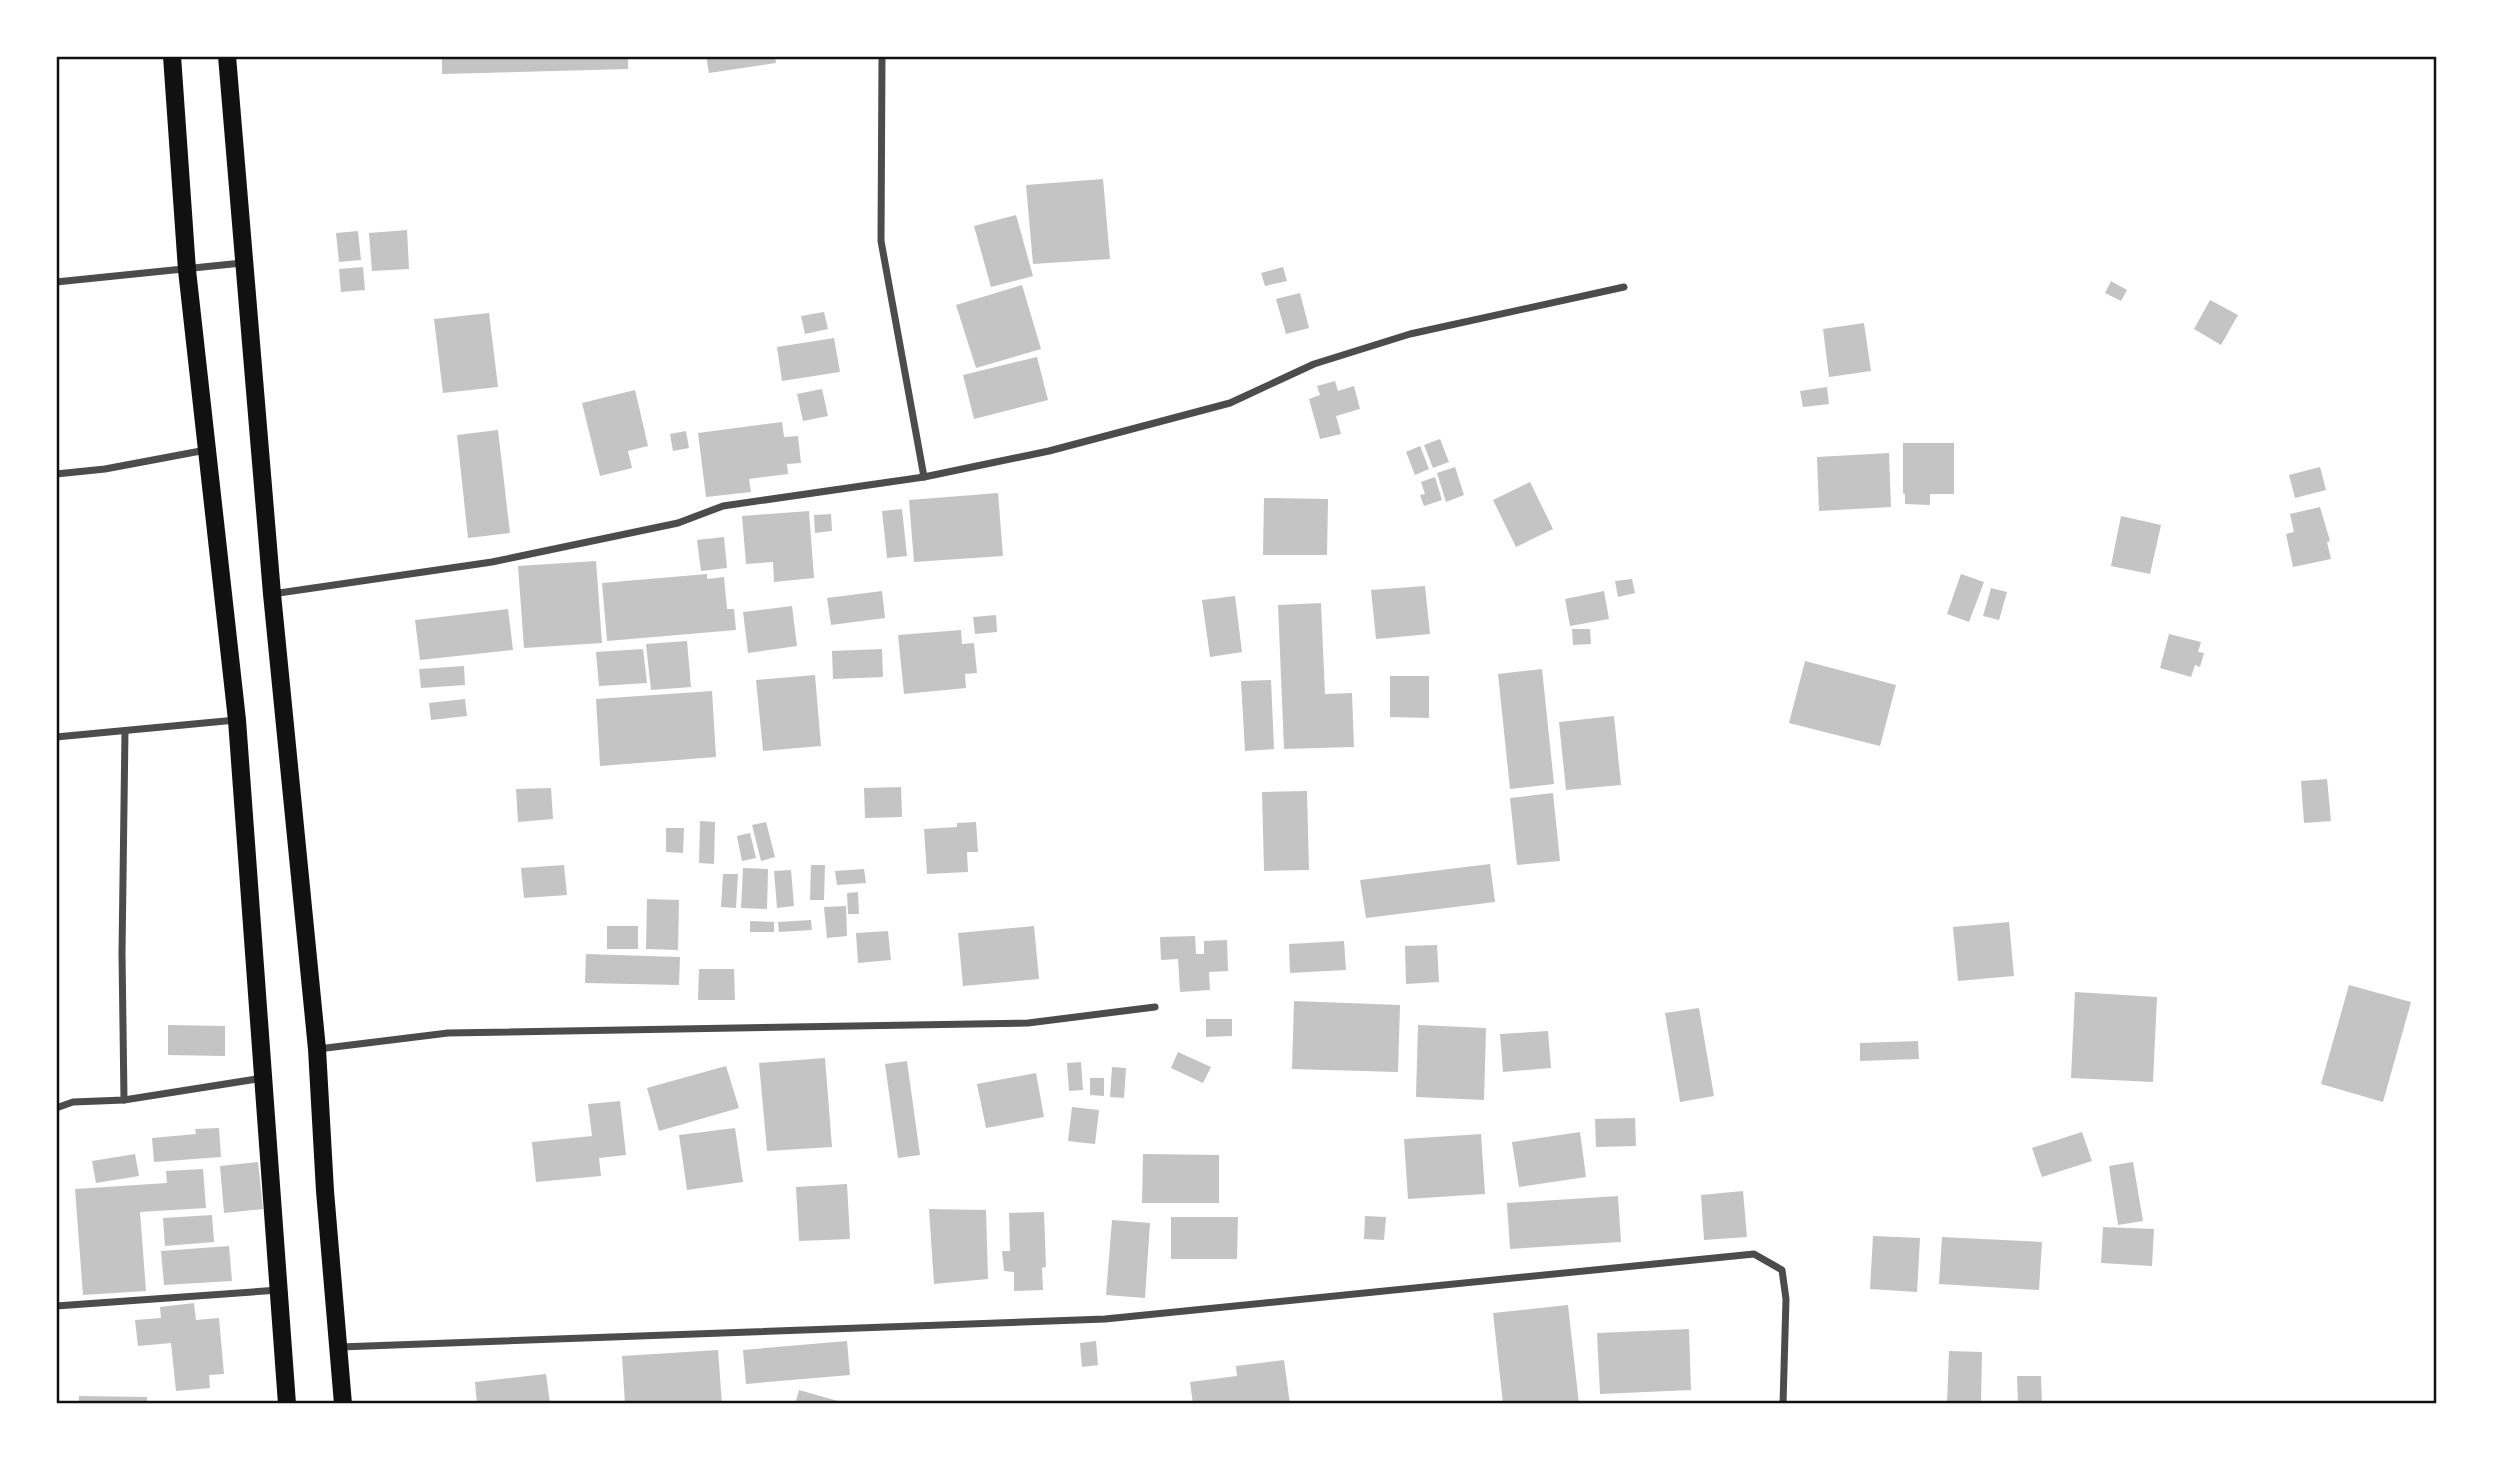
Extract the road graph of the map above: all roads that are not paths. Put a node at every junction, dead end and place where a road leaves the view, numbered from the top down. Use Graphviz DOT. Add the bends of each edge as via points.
graph roads {
  1 [pos="172,56"];
  2 [pos="227,56"];
  3 [pos="882,56"];
  4 [pos="243,263"];
  5 [pos="187,270"];
  6 [pos="56,282"];
  7 [pos="1625,286"];
  8 [pos="207,449"];
  9 [pos="56,474"];
  10 [pos="924,477"];
  11 [pos="272,594"];
  12 [pos="237,720"];
  13 [pos="125,731"];
  14 [pos="56,737"];
  15 [pos="1155,1007"];
  16 [pos="317,1049"];
  17 [pos="264,1078"];
  18 [pos="124,1100"];
  19 [pos="56,1108"];
  20 [pos="280,1290"];
  21 [pos="56,1306"];
  22 [pos="340,1347"];
  23 [pos="287,1404"];
  24 [pos="343,1404"];
  25 [pos="1783,1404"];
  1 -- 5 [label="main road"];
  2 -- 4 [label="main road"];
  3 -- 10 [label="street" via="881,241"];
  4 -- 5 [label="street"];
  4 -- 11 [label="main road"];
  5 -- 6 [label="street"];
  5 -- 8 [label="main road"];
  7 -- 10 [label="street" via="1410,334 1314,364 1230,403 1049,451"];
  8 -- 9 [label="street"];
  8 -- 12 [label="main road"];
  10 -- 11 [label="street" via="723,506 678,523 492,562"];
  11 -- 16 [label="main road"];
  12 -- 13 [label="street"];
  12 -- 17 [label="main road"];
  13 -- 14 [label="street"];
  13 -- 18 [label="street"];
  15 -- 16 [label="street" via="1028,1023 448,1032"];
  16 -- 22 [label="main road"];
  17 -- 18 [label="street"];
  17 -- 20 [label="main road"];
  18 -- 19 [label="street" via="73,1102"];
  20 -- 21 [label="street"];
  20 -- 23 [label="main road"];
  22 -- 24 [label="main road"];
  22 -- 25 [label="street" via="1105,1320 1754,1254 1782,1270 1786,1299"];
}
